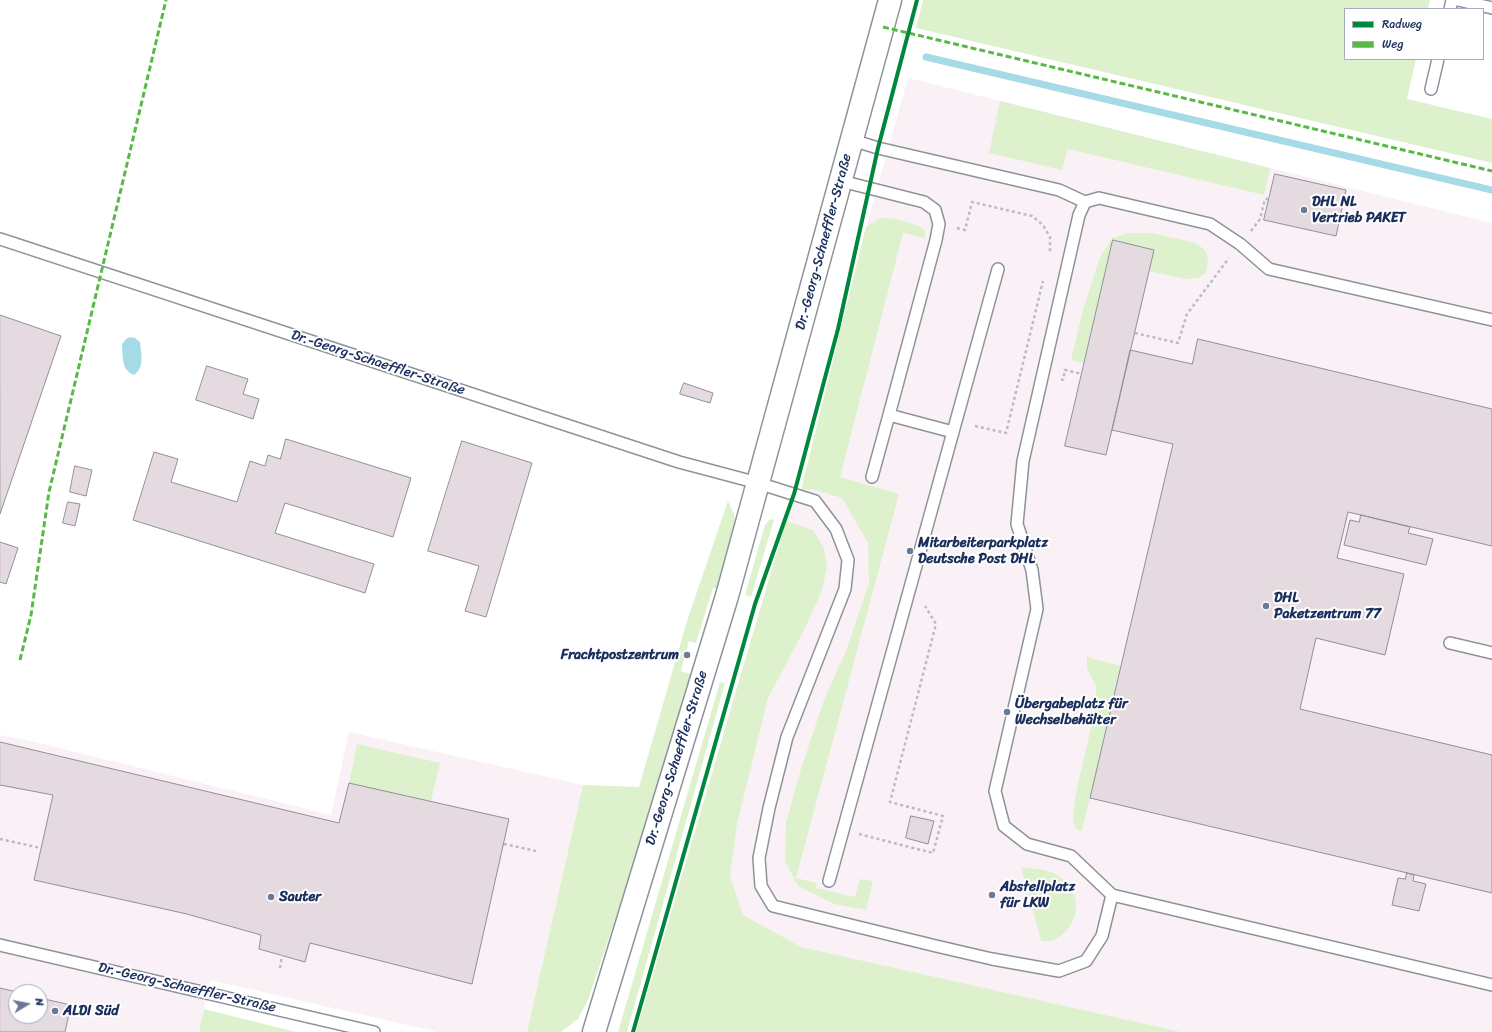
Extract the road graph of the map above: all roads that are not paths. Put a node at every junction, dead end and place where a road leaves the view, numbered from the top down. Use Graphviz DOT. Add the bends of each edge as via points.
graph roads {
  1 [pos="890,0"];
  2 [pos="1458,0"];
  3 [pos="1492,8"];
  4 [pos="1438,60"];
  5 [pos="1431,89"];
  6 [pos="852,140"];
  7 [pos="841,181"];
  8 [pos="1085,202"];
  9 [pos="0,239"];
  10 [pos="998,269"];
  11 [pos="1492,320"];
  12 [pos="889,414"];
  13 [pos="953,432"];
  14 [pos="872,477"];
  15 [pos="758,483"];
  16 [pos="1450,643"];
  17 [pos="1492,653"];
  18 [pos="829,881"];
  19 [pos="1112,895"];
  20 [pos="0,945"];
  21 [pos="1492,985"];
  22 [pos="374,1032"];
  23 [pos="594,1032"];
  1 -- 6 [label="main road, Dr.-Georg-Schaeffler-Straße"];
  2 -- 3 [label="lane"];
  4 -- 5 [label="lane"];
  6 -- 7 [label="main road, Dr.-Georg-Schaeffler-Straße"];
  6 -- 8 [label="lane" via="1059,190"];
  7 -- 12 [label="lane" via="924,202 935,210 939,224"];
  7 -- 15 [label="main road, Dr.-Georg-Schaeffler-Straße"];
  8 -- 11 [label="lane" via="1099,198 1210,224 1240,244 1269,269"];
  8 -- 19 [label="lane" via="1079,215 1023,461 1017,524 1032,570 1037,609 995,791 1004,826 1027,844 1071,856"];
  9 -- 15 [label="lane, Dr.-Georg-Schaeffler-Straße" via="679,462"];
  10 -- 13 [label="lane"];
  12 -- 13 [label="lane"];
  12 -- 14 [label="lane"];
  13 -- 18 [label="lane"];
  15 -- 19 [label="lane" via="815,501 836,529 848,560 845,590 787,737 769,808 759,858 761,886 773,906 950,950 1059,971 1086,961 1102,936"];
  15 -- 23 [label="main road, Dr.-Georg-Schaeffler-Straße" via="727,596"];
  16 -- 17 [label="lane"];
  19 -- 21 [label="lane"];
  20 -- 22 [label="lane, Dr.-Georg-Schaeffler-Straße"];
}
